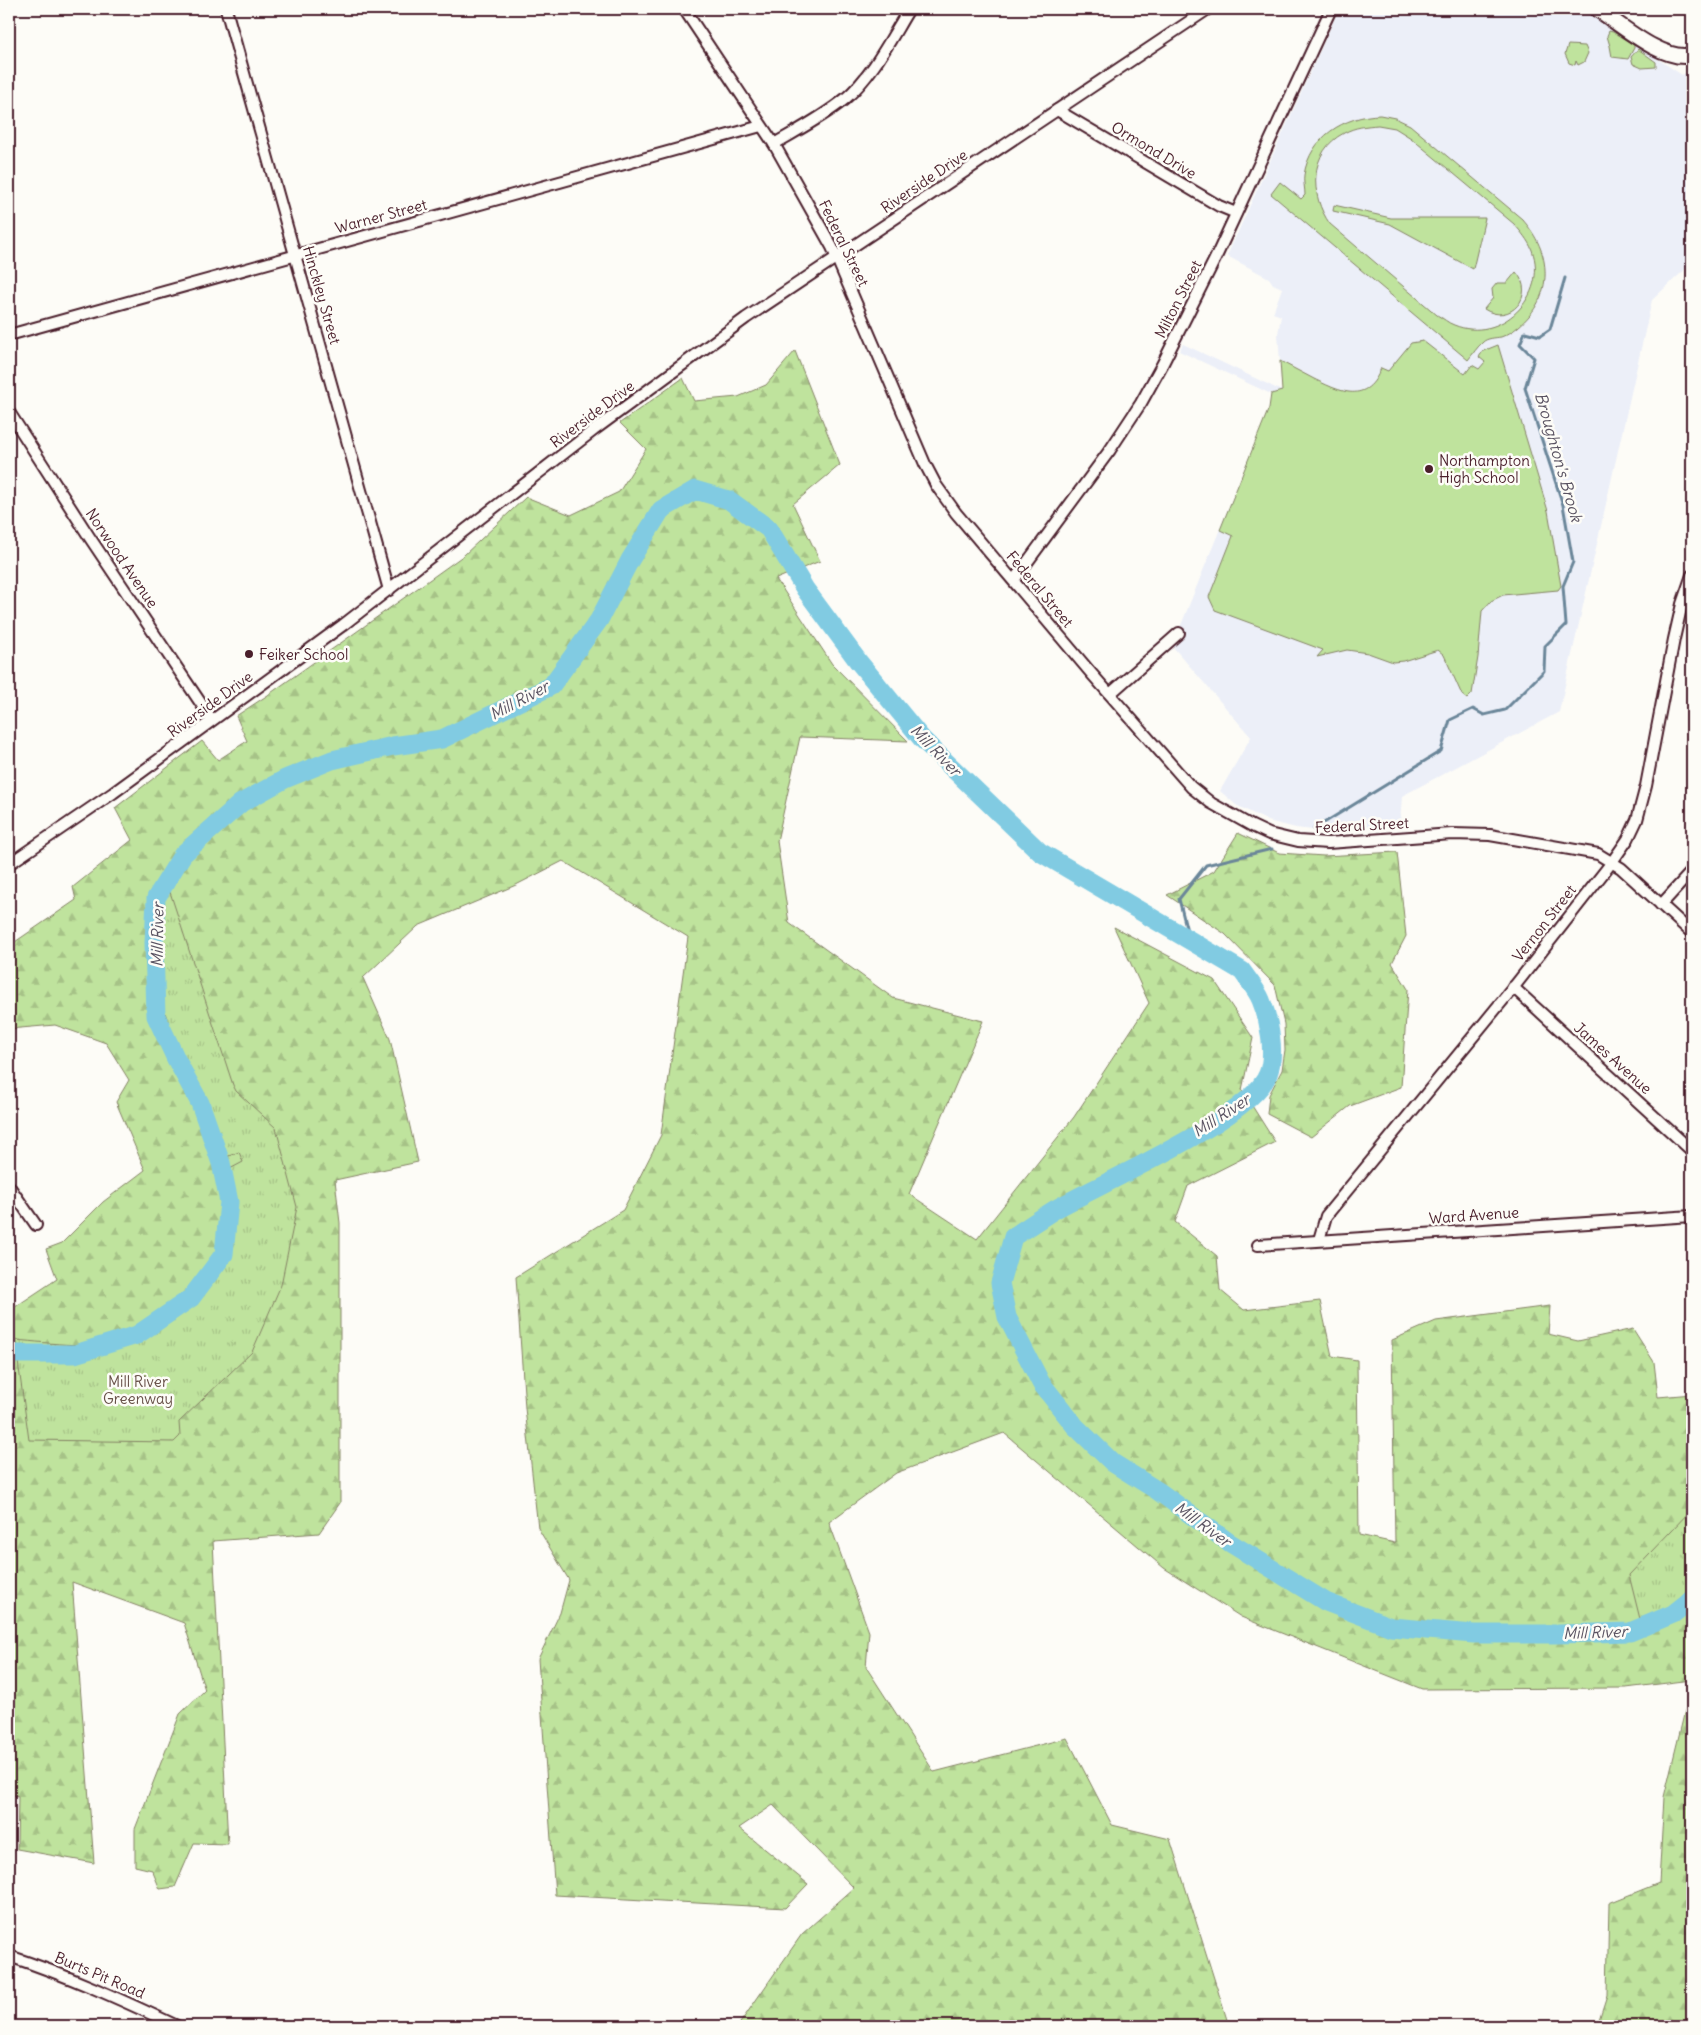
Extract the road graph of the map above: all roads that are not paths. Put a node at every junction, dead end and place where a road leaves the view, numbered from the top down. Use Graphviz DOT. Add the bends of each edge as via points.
graph roads {
  1 [pos="226,9"];
  2 [pos="684,9"];
  3 [pos="909,9"];
  4 [pos="1208,9"];
  5 [pos="1331,9"];
  6 [pos="1597,9"];
  7 [pos="1692,55"];
  8 [pos="1057,110"];
  9 [pos="761,126"];
  10 [pos="774,144"];
  11 [pos="1236,213"];
  12 [pos="295,255"];
  13 [pos="836,257"];
  14 [pos="9,335"];
  15 [pos="9,412"];
  16 [pos="1692,575"];
  17 [pos="1014,580"];
  18 [pos="389,590"];
  19 [pos="1179,634"];
  20 [pos="1110,694"];
  21 [pos="212,720"];
  22 [pos="1612,862"];
  23 [pos="9,864"];
  24 [pos="1692,871"];
  25 [pos="1661,905"];
  26 [pos="1692,933"];
  27 [pos="1513,988"];
  28 [pos="1692,1151"];
  29 [pos="9,1186"];
  30 [pos="1692,1216"];
  31 [pos="36,1225"];
  32 [pos="1319,1240"];
  33 [pos="1258,1245"];
  34 [pos="9,1956"];
  35 [pos="177,2026"];
  1 -- 12 [label="street, Hinckley Street"];
  2 -- 9 [label="street, Federal Street"];
  3 -- 10 [label="street" via="875,64 854,89 826,113"];
  4 -- 8 [label="street, Riverside Drive"];
  5 -- 11 [label="street, Milton Street"];
  6 -- 7 [label="main road" via="1663,51 1681,57"];
  8 -- 11 [label="street, Ormond Drive"];
  8 -- 13 [label="street, Riverside Drive"];
  9 -- 10 [label="street, Federal Street"];
  9 -- 12 [label="street, Warner Street"];
  10 -- 13 [label="street, Federal Street"];
  11 -- 17 [label="street, Milton Street" via="1196,300 1141,403"];
  12 -- 14 [label="street, Warner Street"];
  12 -- 18 [label="street, Hinckley Street"];
  13 -- 17 [label="street, Federal Street" via="930,474 956,513"];
  13 -- 18 [label="street, Riverside Drive" via="677,368"];
  15 -- 21 [label="street, Norwood Avenue"];
  16 -- 22 [label="street, Vernon Street" via="1674,639 1637,820"];
  17 -- 20 [label="street, Federal Street"];
  18 -- 21 [label="street, Riverside Drive"];
  19 -- 20 [label="street"];
  20 -- 22 [label="street, Federal Street" via="1191,788 1211,803 1269,834 1298,841 1328,843 1452,834 1490,835 1598,854"];
  21 -- 23 [label="street, Riverside Drive"];
  22 -- 25 [label="street, Federal Street"];
  22 -- 27 [label="street, Vernon Street"];
  24 -- 25 [label="street"];
  25 -- 26 [label="street, Federal Street"];
  27 -- 28 [label="street, James Avenue"];
  27 -- 32 [label="street, Vernon Street" via="1326,1216"];
  29 -- 31 [label="street"];
  30 -- 32 [label="street, Ward Avenue"];
  32 -- 33 [label="street, Ward Avenue"];
  34 -- 35 [label="street, Burts Pit Road" via="123,2000"];
}
